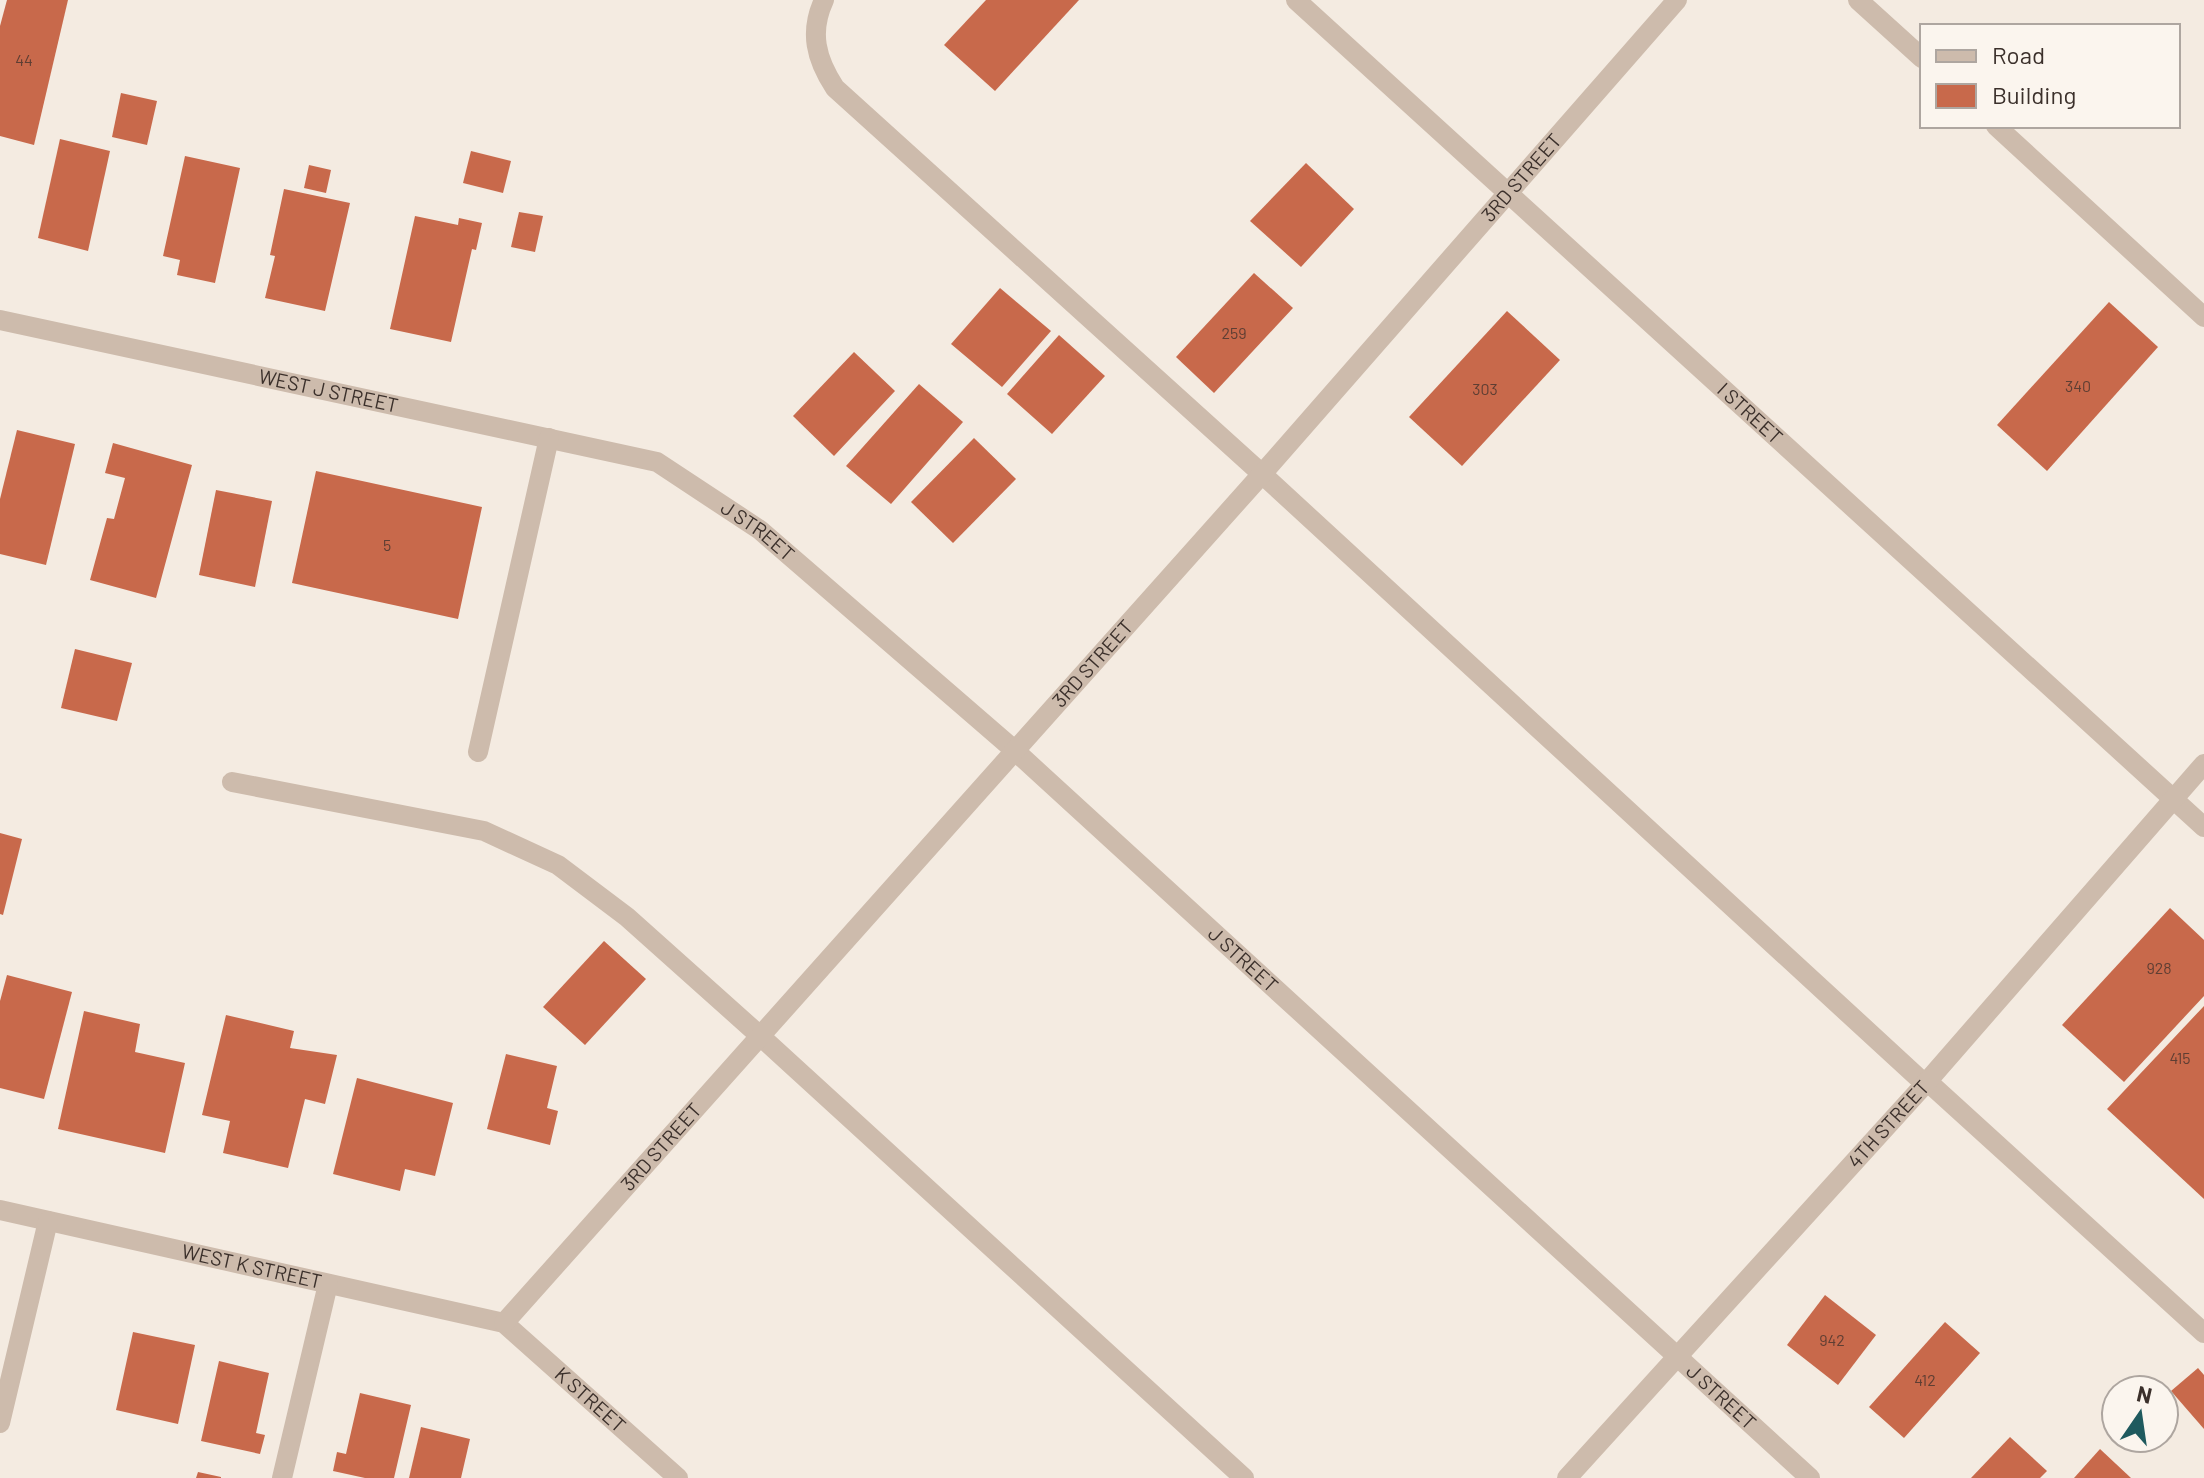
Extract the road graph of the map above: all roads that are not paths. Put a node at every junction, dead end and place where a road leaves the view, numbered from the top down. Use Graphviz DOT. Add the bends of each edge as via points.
graph roads {
  1 [pos="824,0"];
  2 [pos="1296,0"];
  3 [pos="1677,0"];
  4 [pos="1858,0"];
  5 [pos="1920,56"];
  6 [pos="1998,128"];
  7 [pos="1508,190"];
  8 [pos="2204,317"];
  9 [pos="0,320"];
  10 [pos="549,438"];
  11 [pos="657,462"];
  12 [pos="1262,474"];
  13 [pos="1013,749"];
  14 [pos="478,752"];
  15 [pos="2204,764"];
  16 [pos="232,782"];
  17 [pos="2173,799"];
  18 [pos="2204,827"];
  19 [pos="759,1035"];
  20 [pos="1926,1083"];
  21 [pos="0,1210"];
  22 [pos="48,1221"];
  23 [pos="328,1284"];
  24 [pos="504,1323"];
  25 [pos="2204,1333"];
  26 [pos="1677,1357"];
  27 [pos="0,1423"];
  28 [pos="282,1478"];
  29 [pos="678,1478"];
  30 [pos="1244,1478"];
  31 [pos="1567,1478"];
  32 [pos="1810,1478"];
  1 -- 12 [label="street" via="813,22 820,65 835,88"];
  2 -- 7 [label="street, I STREET"];
  3 -- 7 [label="street, 3RD STREET"];
  4 -- 5 [label="street"];
  6 -- 8 [label="street"];
  7 -- 12 [label="street, 3RD STREET"];
  7 -- 17 [label="street, I STREET"];
  9 -- 10 [label="street, WEST J STREET"];
  10 -- 11 [label="street, WEST J STREET"];
  10 -- 14 [label="street"];
  11 -- 13 [label="street, J STREET" via="760,530"];
  12 -- 13 [label="street, 3RD STREET"];
  12 -- 20 [label="street"];
  13 -- 19 [label="street, 3RD STREET"];
  13 -- 26 [label="street, J STREET"];
  15 -- 17 [label="street, 4TH STREET"];
  16 -- 19 [label="street" via="484,831 558,865 627,917"];
  17 -- 18 [label="street, I STREET"];
  17 -- 20 [label="street, 4TH STREET"];
  19 -- 24 [label="street, 3RD STREET"];
  19 -- 30 [label="street"];
  20 -- 25 [label="street"];
  20 -- 26 [label="street, 4TH STREET"];
  21 -- 22 [label="street, WEST K STREET"];
  22 -- 23 [label="street, WEST K STREET"];
  22 -- 27 [label="street"];
  23 -- 24 [label="street, WEST K STREET"];
  23 -- 28 [label="street"];
  24 -- 29 [label="street, K STREET"];
  26 -- 31 [label="street, 4TH STREET"];
  26 -- 32 [label="street, J STREET"];
}
